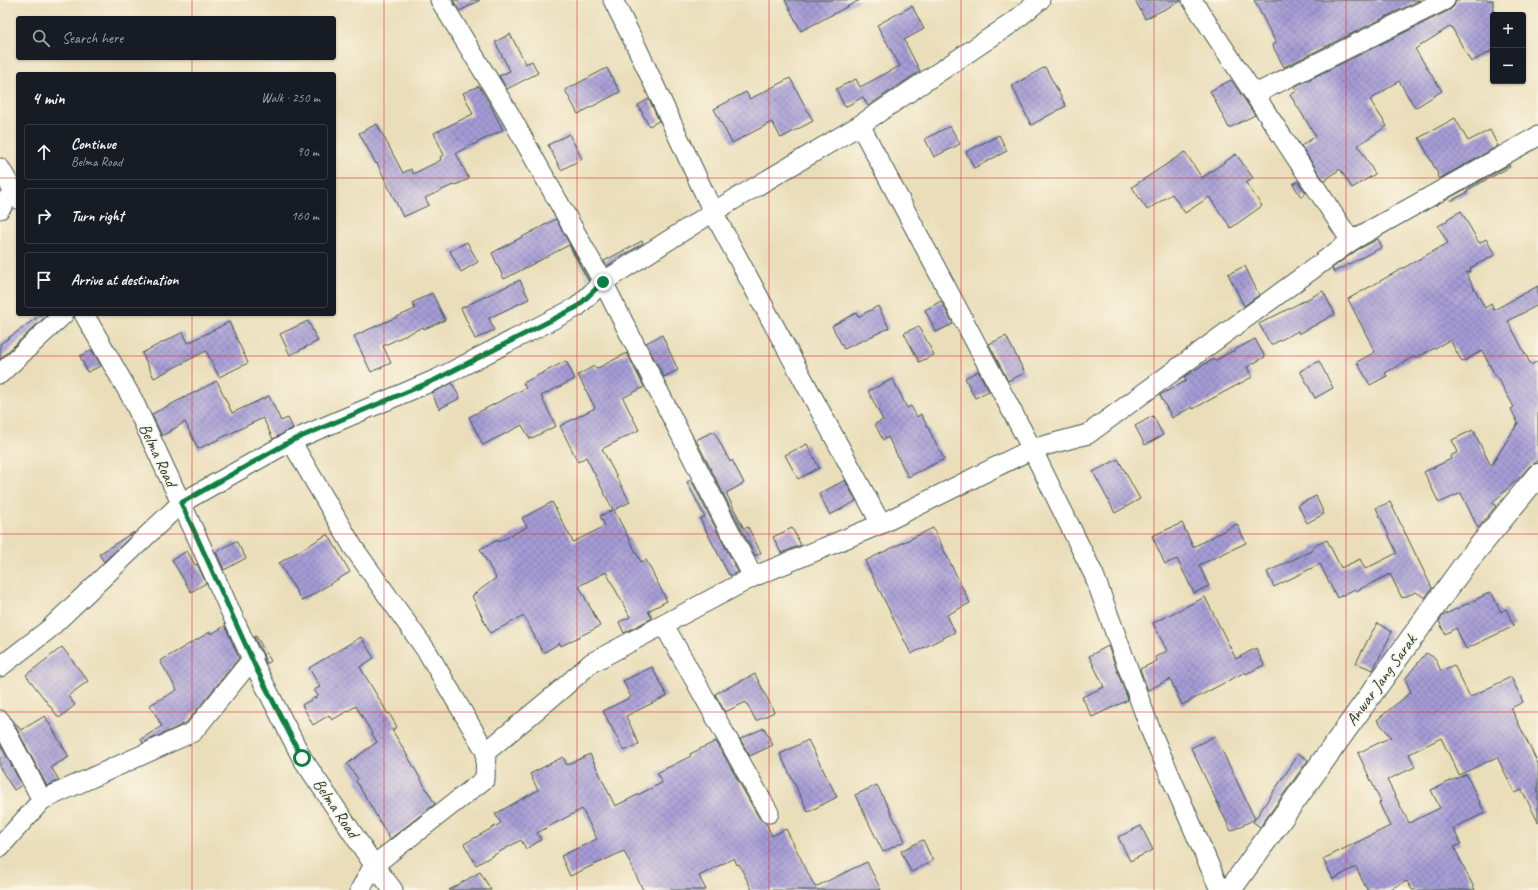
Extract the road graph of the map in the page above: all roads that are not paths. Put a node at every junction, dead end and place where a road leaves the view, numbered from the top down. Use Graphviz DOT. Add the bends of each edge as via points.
graph roads {
  1 [pos="440,0"];
  2 [pos="613,0"];
  3 [pos="1040,0"];
  4 [pos="1192,0"];
  5 [pos="1445,0"];
  6 [pos="1255,94"];
  7 [pos="860,126"];
  8 [pos="1538,136"];
  9 [pos="0,168"];
  10 [pos="16,195"];
  11 [pos="0,209"];
  12 [pos="713,212"];
  13 [pos="1351,241"];
  14 [pos="603,282"];
  15 [pos="62,316"];
  16 [pos="85,316"];
  17 [pos="0,374"];
  18 [pos="291,441"];
  19 [pos="1032,449"];
  20 [pos="1538,475"];
  21 [pos="181,503"];
  22 [pos="881,524"];
  23 [pos="753,576"];
  24 [pos="664,625"];
  25 [pos="252,658"];
  26 [pos="0,667"];
  27 [pos="0,720"];
  28 [pos="486,752"];
  29 [pos="42,800"];
  30 [pos="769,814"];
  31 [pos="0,847"];
  32 [pos="374,865"];
  33 [pos="360,890"];
  34 [pos="393,890"];
  35 [pos="1220,890"];
  36 [pos="1230,890"];
  1 -- 14 [label="street" via="510,115"];
  2 -- 12 [label="street"];
  3 -- 7 [label="street" via="1012,23"];
  4 -- 6 [label="street"];
  5 -- 6 [label="street"];
  6 -- 13 [label="street"];
  7 -- 12 [label="street"];
  7 -- 19 [label="street"];
  8 -- 13 [label="street"];
  9 -- 10 [label="street"];
  10 -- 11 [label="street"];
  12 -- 14 [label="street"];
  12 -- 22 [label="street"];
  13 -- 19 [label="street" via="1088,434"];
  14 -- 18 [label="street" via="577,307 437,379"];
  14 -- 23 [label="street"];
  15 -- 17 [label="street"];
  16 -- 21 [label="street, Belma Road" via="133,400"];
  18 -- 21 [label="street"];
  18 -- 28 [label="street" via="353,547 428,653"];
  19 -- 22 [label="street"];
  19 -- 35 [label="street" via="1094,575 1152,734"];
  20 -- 36 [label="main road, Anwar Jang Sarak" via="1465,564"];
  21 -- 25 [label="street, Belma Road"];
  21 -- 26 [label="street" via="48,630"];
  22 -- 23 [label="street"];
  23 -- 24 [label="street"];
  24 -- 28 [label="street" via="591,663"];
  24 -- 30 [label="street"];
  25 -- 29 [label="street" via="193,732"];
  25 -- 32 [label="street, Belma Road" via="302,758"];
  27 -- 29 [label="street"];
  28 -- 32 [label="street" via="485,779"];
  29 -- 31 [label="street"];
  32 -- 33 [label="street"];
  32 -- 34 [label="street, Belma Road"];
}
